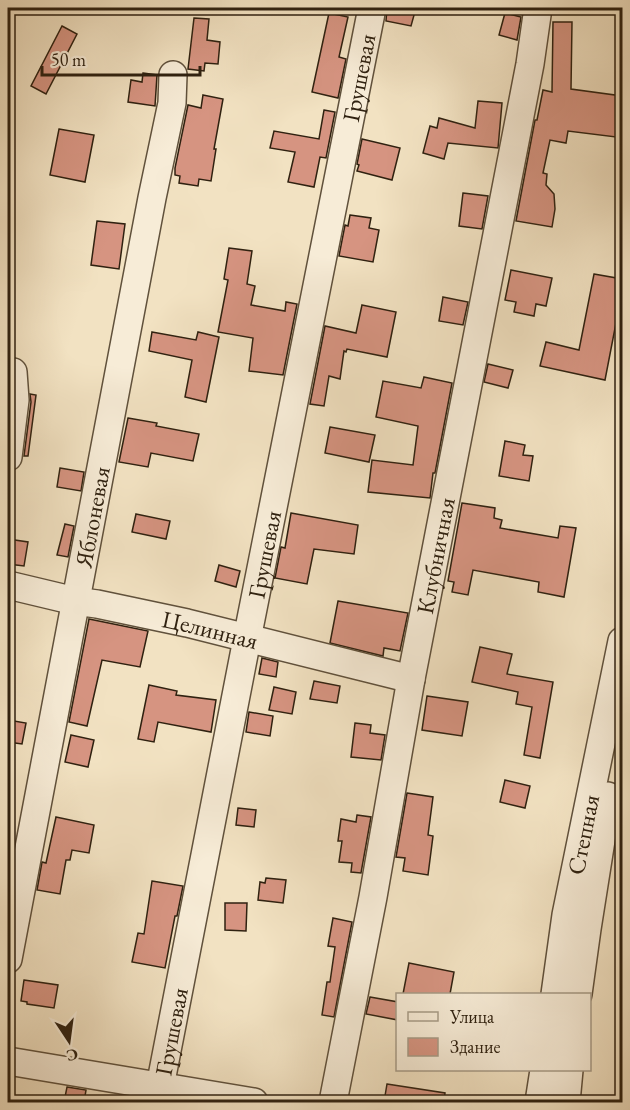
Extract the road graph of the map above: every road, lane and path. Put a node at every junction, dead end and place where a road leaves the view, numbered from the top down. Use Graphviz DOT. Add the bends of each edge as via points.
graph roads {
  1 [pos="372,8"];
  2 [pos="538,8"];
  3 [pos="173,75"];
  4 [pos="14,372"];
  5 [pos="8,457"];
  6 [pos="8,585"];
  7 [pos="75,601"];
  8 [pos="247,639"];
  9 [pos="622,641"];
  10 [pos="411,679"];
  11 [pos="613,688"];
  12 [pos="8,959"];
  13 [pos="555,993"];
  14 [pos="578,993"];
  15 [pos="8,1061"];
  16 [pos="544,1071"];
  17 [pos="569,1071"];
  18 [pos="158,1095"];
  19 [pos="254,1102"];
  20 [pos="333,1102"];
  21 [pos="539,1102"];
  22 [pos="567,1102"];
  1 -- 8 [label="street, Грушевая"];
  2 -- 10 [label="street, Клубничная"];
  3 -- 7 [label="street, Яблоневая" via="172,103"];
  4 -- 5 [label="street"];
  6 -- 7 [label="street, Целинная"];
  7 -- 8 [label="street, Целинная"];
  7 -- 12 [label="street, Яблоневая"];
  8 -- 10 [label="street, Целинная"];
  8 -- 18 [label="street, Грушевая"];
  9 -- 11 [label="street, Степная"];
  10 -- 20 [label="street, Клубничная"];
  11 -- 13 [label="street, Степная" via="566,915"];
  11 -- 14 [label="street" via="620,728"];
  15 -- 18 [label="street"];
  16 -- 21 [label="street"];
  17 -- 22 [label="street"];
  18 -- 19 [label="street"];
}
